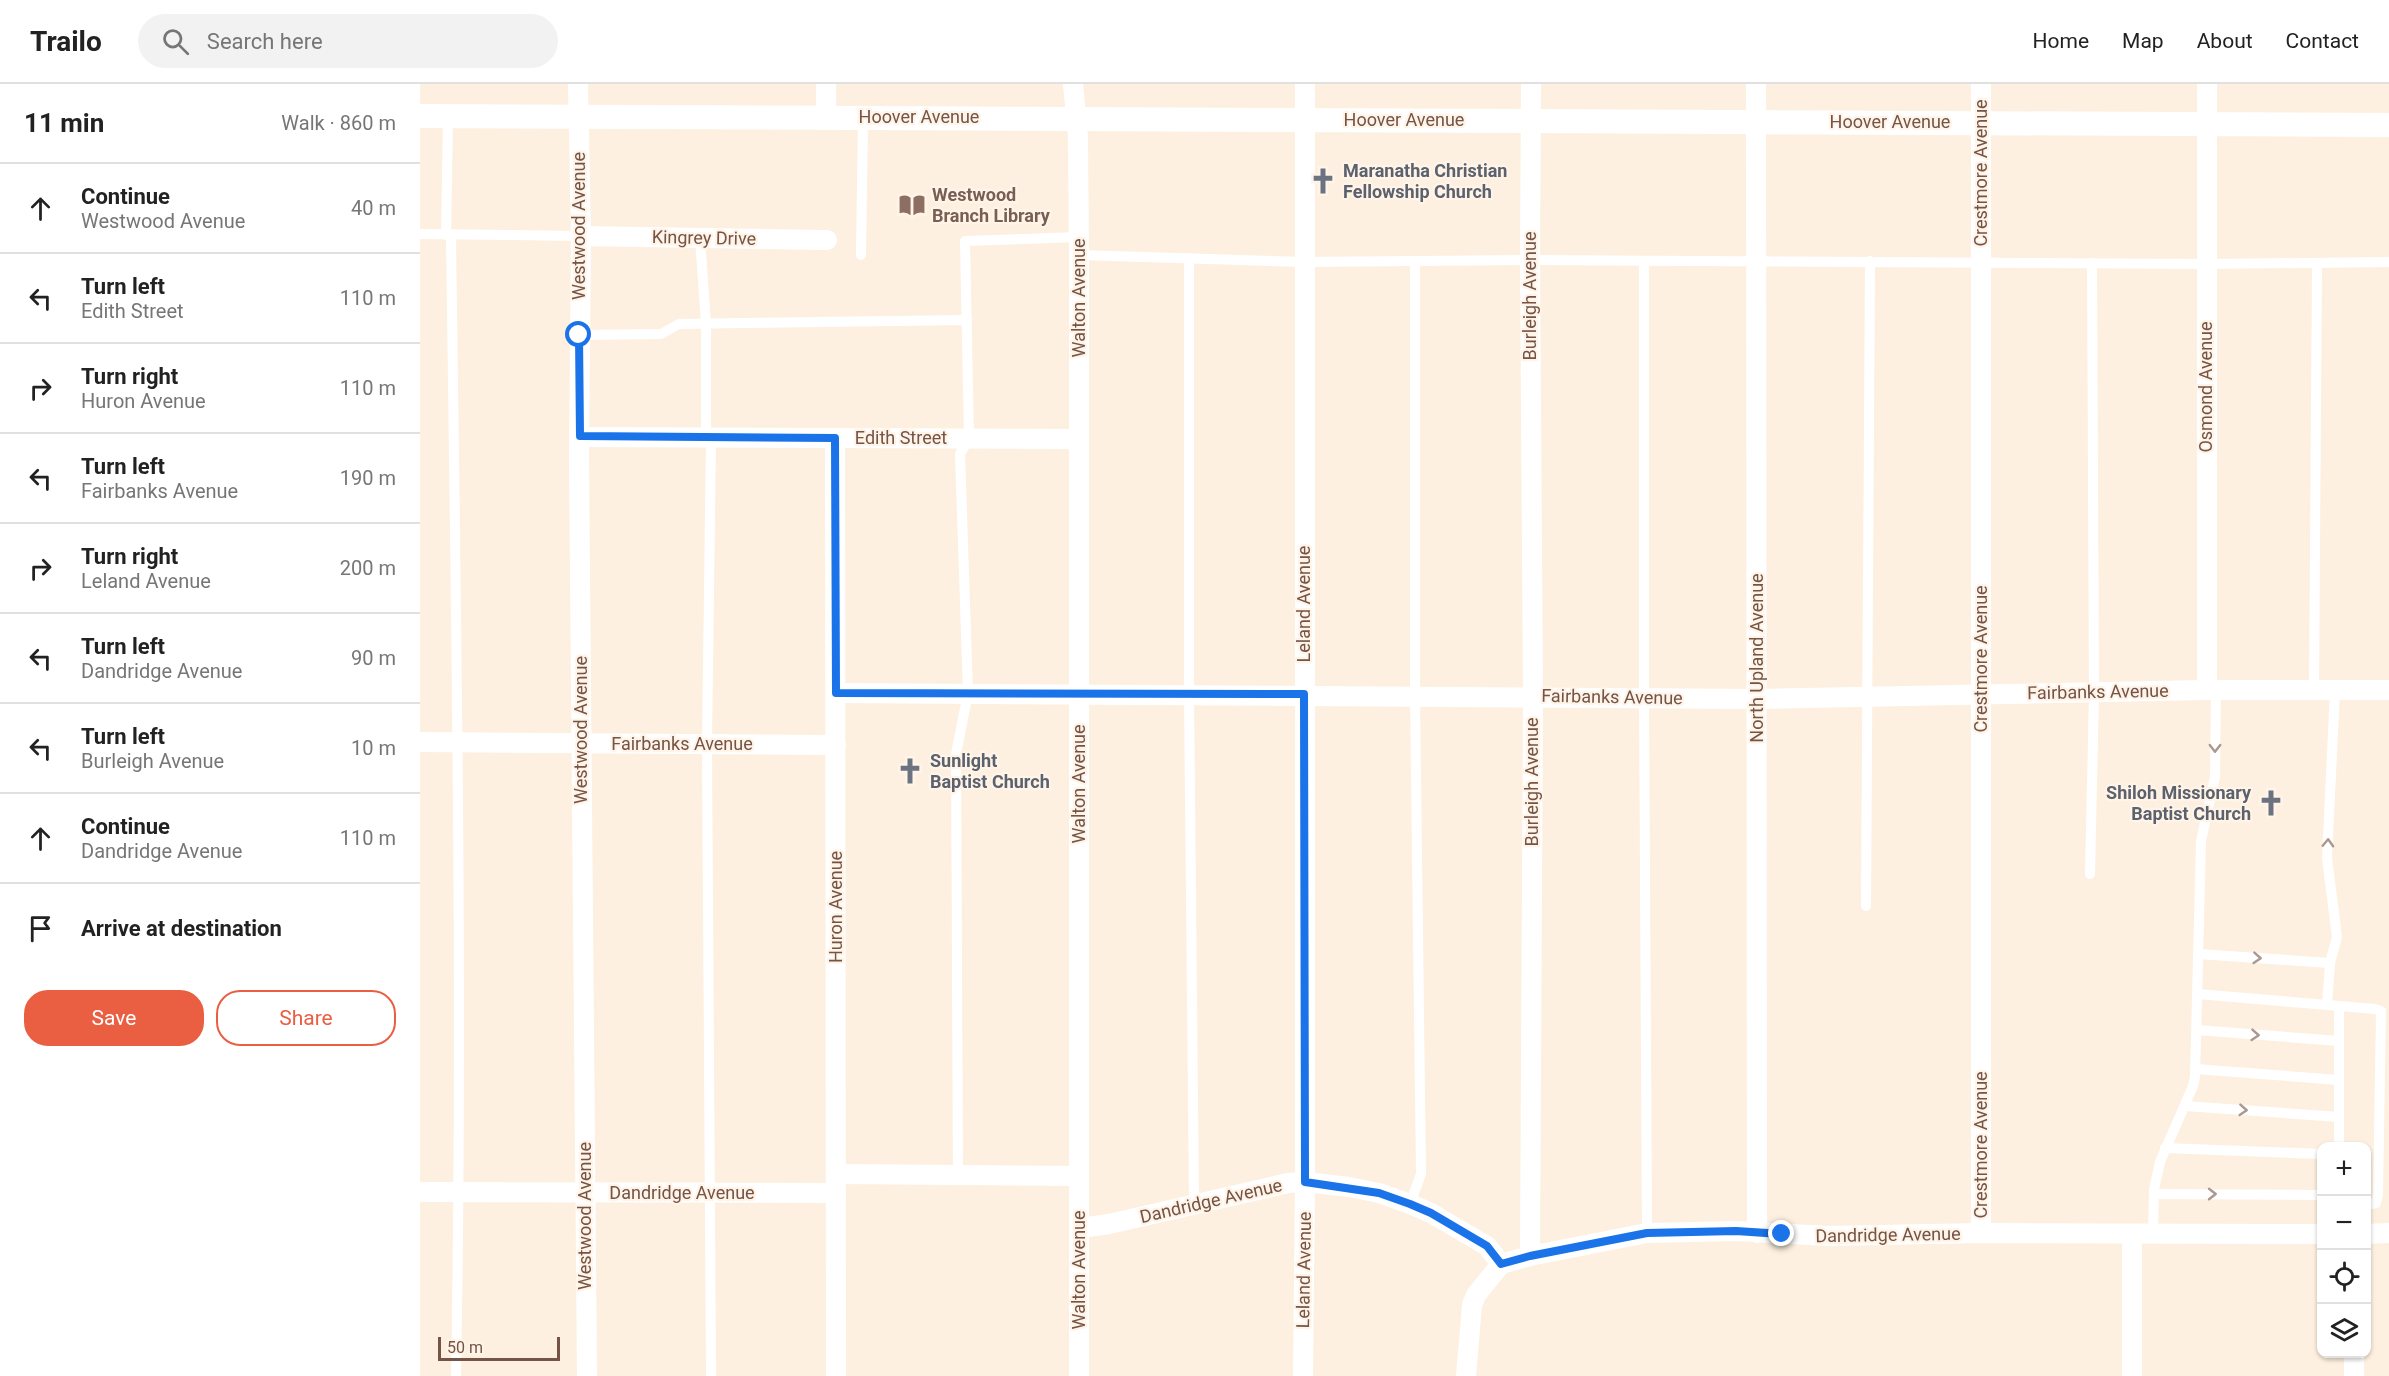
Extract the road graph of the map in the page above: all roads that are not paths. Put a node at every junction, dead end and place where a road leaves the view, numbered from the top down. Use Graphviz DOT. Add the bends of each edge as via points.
graph roads {
  1 [pos="578,84"];
  2 [pos="826,84"];
  3 [pos="1073,84"];
  4 [pos="1305,84"];
  5 [pos="1531,84"];
  6 [pos="1756,84"];
  7 [pos="1981,84"];
  8 [pos="2207,84"];
  9 [pos="420,116"];
  10 [pos="578,116"];
  11 [pos="448,117"];
  12 [pos="826,117"];
  13 [pos="863,117"];
  14 [pos="1076,118"];
  15 [pos="1305,120"];
  16 [pos="1530,120"];
  17 [pos="1755,122"];
  18 [pos="1981,122"];
  19 [pos="2207,124"];
  20 [pos="2389,125"];
  21 [pos="420,234"];
  22 [pos="449,235"];
  23 [pos="581,236"];
  24 [pos="700,238"];
  25 [pos="826,240"];
  26 [pos="1079,246"];
  27 [pos="861,255"];
  28 [pos="1189,258"];
  29 [pos="1530,260"];
  30 [pos="1415,261"];
  31 [pos="1644,261"];
  32 [pos="1870,261"];
  33 [pos="1981,261"];
  34 [pos="1305,262"];
  35 [pos="1755,262"];
  36 [pos="2389,262"];
  37 [pos="2092,263"];
  38 [pos="2317,263"];
  39 [pos="2206,264"];
  40 [pos="967,320"];
  41 [pos="705,324"];
  42 [pos="579,335"];
  43 [pos="580,436"];
  44 [pos="709,437"];
  45 [pos="835,438"];
  46 [pos="969,438"];
  47 [pos="1079,439"];
  48 [pos="2211,690"];
  49 [pos="2314,690"];
  50 [pos="2336,690"];
  51 [pos="2389,690"];
  52 [pos="2094,692"];
  53 [pos="836,693"];
  54 [pos="968,693"];
  55 [pos="1079,694"];
  56 [pos="1190,694"];
  57 [pos="1304,694"];
  58 [pos="1981,694"];
  59 [pos="1415,695"];
  60 [pos="1868,695"];
  61 [pos="1533,697"];
  62 [pos="1644,698"];
  63 [pos="1757,699"];
  64 [pos="420,742"];
  65 [pos="458,742"];
  66 [pos="581,744"];
  67 [pos="707,744"];
  68 [pos="836,745"];
  69 [pos="2090,874"];
  70 [pos="1866,906"];
  71 [pos="2198,954"];
  72 [pos="2330,963"];
  73 [pos="2198,994"];
  74 [pos="2327,1005"];
  75 [pos="2339,1006"];
  76 [pos="2197,1030"];
  77 [pos="2339,1041"];
  78 [pos="2196,1069"];
  79 [pos="2339,1080"];
  80 [pos="2185,1106"];
  81 [pos="2339,1117"];
  82 [pos="2339,1142"];
  83 [pos="2165,1148"];
  84 [pos="2317,1154"];
  85 [pos="958,1176"];
  86 [pos="1078,1176"];
  87 [pos="1305,1182"];
  88 [pos="836,1183"];
  89 [pos="420,1192"];
  90 [pos="585,1192"];
  91 [pos="711,1192"];
  92 [pos="459,1193"];
  93 [pos="2154,1194"];
  94 [pos="2317,1195"];
  95 [pos="1194,1203"];
  96 [pos="1410,1204"];
  97 [pos="2371,1204"];
  98 [pos="1080,1228"];
  99 [pos="1647,1233"];
  100 [pos="1757,1233"];
  101 [pos="1981,1233"];
  102 [pos="2389,1233"];
  103 [pos="2153,1234"];
  104 [pos="2317,1234"];
  105 [pos="2371,1234"];
  106 [pos="2132,1235"];
  107 [pos="1530,1256"];
  108 [pos="1501,1264"];
  109 [pos="2354,1358"];
  110 [pos="456,1376"];
  111 [pos="587,1376"];
  112 [pos="711,1376"];
  113 [pos="836,1376"];
  114 [pos="1079,1376"];
  115 [pos="1303,1376"];
  116 [pos="1466,1376"];
  117 [pos="2132,1376"];
  118 [pos="2354,1376"];
  1 -- 10 [label="street, Westwood Avenue"];
  2 -- 12 [label="street"];
  3 -- 14 [label="street, Walton Avenue"];
  4 -- 15 [label="street, Leland Avenue"];
  5 -- 16 [label="street, Burleigh Avenue"];
  6 -- 17 [label="street, North Upland Avenue"];
  7 -- 18 [label="street, Crestmore Avenue"];
  8 -- 19 [label="street, Osmond Avenue"];
  9 -- 11 [label="street, Hoover Avenue"];
  10 -- 11 [label="street, Hoover Avenue"];
  10 -- 12 [label="street, Hoover Avenue"];
  10 -- 23 [label="street, Westwood Avenue"];
  11 -- 22 [label="lane"];
  12 -- 13 [label="street, Hoover Avenue"];
  13 -- 14 [label="street, Hoover Avenue"];
  13 -- 27 [label="lane"];
  14 -- 15 [label="street, Hoover Avenue"];
  14 -- 26 [label="street, Walton Avenue"];
  15 -- 16 [label="street, Hoover Avenue"];
  15 -- 34 [label="street, Leland Avenue"];
  16 -- 17 [label="street, Hoover Avenue"];
  16 -- 29 [label="street, Burleigh Avenue"];
  17 -- 18 [label="street, Hoover Avenue"];
  17 -- 35 [label="street, North Upland Avenue"];
  18 -- 19 [label="street, Hoover Avenue"];
  18 -- 33 [label="street, Crestmore Avenue"];
  19 -- 20 [label="street, Hoover Avenue"];
  19 -- 39 [label="street, Osmond Avenue"];
  21 -- 22 [label="lane"];
  22 -- 23 [label="lane"];
  22 -- 65 [label="lane"];
  23 -- 24 [label="street, Kingrey Drive"];
  23 -- 42 [label="street, Westwood Avenue"];
  24 -- 25 [label="street, Kingrey Drive"];
  24 -- 41 [label="lane"];
  26 -- 28 [label="lane"];
  26 -- 40 [label="lane" via="965,240"];
  26 -- 47 [label="street, Walton Avenue"];
  28 -- 34 [label="lane"];
  28 -- 56 [label="lane"];
  29 -- 30 [label="lane"];
  29 -- 31 [label="lane"];
  29 -- 61 [label="street, Burleigh Avenue"];
  30 -- 34 [label="lane"];
  30 -- 59 [label="lane"];
  31 -- 35 [label="lane"];
  31 -- 62 [label="lane"];
  32 -- 33 [label="lane"];
  32 -- 35 [label="lane"];
  32 -- 60 [label="lane"];
  33 -- 37 [label="lane"];
  33 -- 58 [label="street, Crestmore Avenue"];
  34 -- 57 [label="street, Leland Avenue"];
  35 -- 63 [label="street, North Upland Avenue"];
  36 -- 38 [label="lane"];
  37 -- 39 [label="lane"];
  37 -- 52 [label="lane"];
  38 -- 39 [label="lane"];
  38 -- 49 [label="lane"];
  39 -- 48 [label="street, Osmond Avenue"];
  40 -- 41 [label="lane"];
  40 -- 46 [label="lane"];
  41 -- 42 [label="lane" via="679,324 661,334"];
  41 -- 44 [label="lane"];
  42 -- 43 [label="street, Westwood Avenue"];
  43 -- 44 [label="street, Edith Street"];
  43 -- 66 [label="street, Westwood Avenue"];
  44 -- 45 [label="street, Edith Street"];
  44 -- 67 [label="lane"];
  45 -- 46 [label="street, Edith Street"];
  45 -- 53 [label="street, Huron Avenue"];
  46 -- 47 [label="street, Edith Street"];
  46 -- 54 [label="lane" via="960,454"];
  47 -- 55 [label="street, Walton Avenue"];
  48 -- 49 [label="street, Fairbanks Avenue"];
  48 -- 52 [label="street, Fairbanks Avenue"];
  48 -- 71 [label="lane, one-way" via="2215,777 2200,841"];
  49 -- 50 [label="street, Fairbanks Avenue"];
  50 -- 51 [label="street, Fairbanks Avenue"];
  72 -- 50 [label="lane, one-way" via="2337,937 2327,858"];
  52 -- 58 [label="street, Fairbanks Avenue"];
  52 -- 69 [label="lane"];
  53 -- 54 [label="street, Fairbanks Avenue"];
  53 -- 68 [label="street, Huron Avenue"];
  54 -- 55 [label="street, Fairbanks Avenue"];
  54 -- 85 [label="lane" via="956,754"];
  55 -- 56 [label="street, Fairbanks Avenue"];
  55 -- 86 [label="street, Walton Avenue"];
  56 -- 57 [label="street, Fairbanks Avenue"];
  56 -- 95 [label="lane"];
  57 -- 59 [label="street, Fairbanks Avenue"];
  57 -- 87 [label="street, Leland Avenue"];
  58 -- 60 [label="street, Fairbanks Avenue"];
  58 -- 101 [label="street, Crestmore Avenue"];
  59 -- 61 [label="street, Fairbanks Avenue"];
  59 -- 96 [label="lane" via="1420,1174"];
  60 -- 63 [label="street, Fairbanks Avenue"];
  60 -- 70 [label="lane"];
  61 -- 62 [label="street, Fairbanks Avenue"];
  61 -- 107 [label="street, Burleigh Avenue"];
  62 -- 63 [label="street, Fairbanks Avenue"];
  62 -- 99 [label="lane"];
  63 -- 100 [label="street, North Upland Avenue"];
  64 -- 65 [label="street, Fairbanks Avenue"];
  65 -- 66 [label="street, Fairbanks Avenue"];
  65 -- 92 [label="lane"];
  66 -- 67 [label="street, Fairbanks Avenue"];
  66 -- 90 [label="street, Westwood Avenue"];
  67 -- 68 [label="street, Fairbanks Avenue"];
  67 -- 91 [label="lane"];
  68 -- 88 [label="street, Huron Avenue"];
  71 -- 72 [label="lane, one-way"];
  71 -- 73 [label="lane"];
  72 -- 74 [label="lane"];
  73 -- 74 [label="lane"];
  73 -- 76 [label="lane"];
  74 -- 75 [label="lane"];
  75 -- 77 [label="lane"];
  75 -- 97 [label="lane" via="2375,1009 2383,1017 2378,1195 2376,1203"];
  76 -- 77 [label="lane, one-way"];
  76 -- 78 [label="lane"];
  77 -- 79 [label="lane"];
  78 -- 79 [label="lane"];
  78 -- 80 [label="lane"];
  79 -- 81 [label="lane"];
  80 -- 81 [label="lane, one-way"];
  80 -- 83 [label="lane"];
  81 -- 82 [label="lane"];
  83 -- 84 [label="lane"];
  83 -- 93 [label="lane"];
  85 -- 86 [label="street, Dandridge Avenue"];
  85 -- 88 [label="street, Dandridge Avenue"];
  86 -- 98 [label="street, Walton Avenue"];
  87 -- 95 [label="street, Dandridge Avenue"];
  87 -- 96 [label="street, Dandridge Avenue" via="1379,1193"];
  87 -- 115 [label="street, Leland Avenue"];
  88 -- 91 [label="street, Dandridge Avenue"];
  88 -- 113 [label="street, Huron Avenue"];
  89 -- 92 [label="street, Dandridge Avenue"];
  90 -- 91 [label="street, Dandridge Avenue"];
  90 -- 92 [label="street, Dandridge Avenue"];
  90 -- 111 [label="street, Westwood Avenue"];
  91 -- 112 [label="lane"];
  92 -- 110 [label="lane"];
  93 -- 94 [label="lane, one-way"];
  93 -- 103 [label="lane"];
  95 -- 98 [label="street, Dandridge Avenue"];
  96 -- 108 [label="street, Dandridge Avenue" via="1487,1246"];
  98 -- 114 [label="street, Walton Avenue"];
  99 -- 100 [label="street, Dandridge Avenue"];
  99 -- 107 [label="street, Dandridge Avenue"];
  100 -- 101 [label="street, Dandridge Avenue"];
  101 -- 106 [label="street, Dandridge Avenue"];
  102 -- 105 [label="street"];
  103 -- 104 [label="street, Dandridge Avenue"];
  103 -- 106 [label="street, Dandridge Avenue"];
  106 -- 117 [label="street"];
  107 -- 108 [label="street"];
  108 -- 116 [label="street" via="1472,1305"];
  109 -- 118 [label="street"];
}
